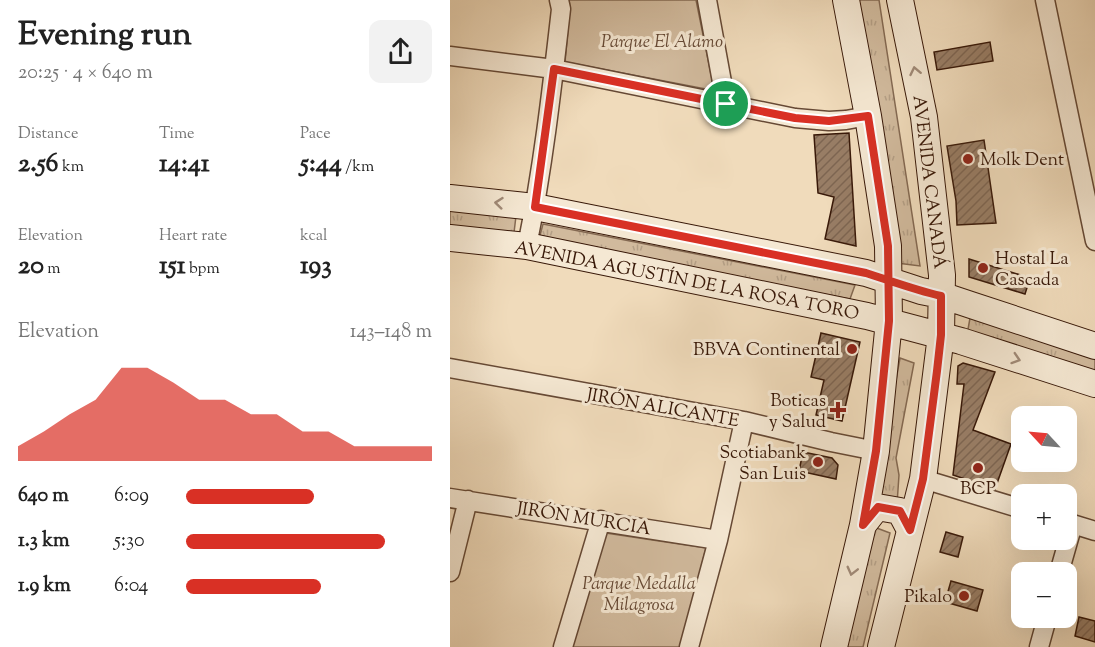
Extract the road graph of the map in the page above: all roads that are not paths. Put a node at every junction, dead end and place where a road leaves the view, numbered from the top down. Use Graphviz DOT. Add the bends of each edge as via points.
graph roads {
  1 [pos="559,0"];
  2 [pos="707,0"];
  3 [pos="846,0"];
  4 [pos="900,0"];
  5 [pos="1045,0"];
  6 [pos="450,56"];
  7 [pos="554,69"];
  8 [pos="726,104"];
  9 [pos="868,116"];
  10 [pos="450,198"];
  11 [pos="1091,206"];
  12 [pos="535,207"];
  13 [pos="450,238"];
  14 [pos="1095,241"];
  15 [pos="527,246"];
  16 [pos="888,280"];
  17 [pos="941,296"];
  18 [pos="889,321"];
  19 [pos="941,335"];
  20 [pos="1095,346"];
  21 [pos="450,369"];
  22 [pos="1095,384"];
  23 [pos="744,421"];
  24 [pos="876,451"];
  25 [pos="923,479"];
  26 [pos="459,499"];
  27 [pos="1011,506"];
  28 [pos="601,520"];
  29 [pos="863,525"];
  30 [pos="1077,525"];
  31 [pos="910,530"];
  32 [pos="1095,531"];
  33 [pos="718,540"];
  34 [pos="450,573"];
  35 [pos="1044,628"];
  36 [pos="563,647"];
  37 [pos="688,647"];
  38 [pos="834,647"];
  39 [pos="881,647"];
  40 [pos="1039,647"];
  1 -- 7 [label="street"];
  2 -- 8 [label="street"];
  3 -- 9 [label="main road"];
  17 -- 4 [label="main road, AVENIDA CANADÁ, one-way" via="924,117"];
  5 -- 11 [label="street"];
  6 -- 7 [label="street"];
  7 -- 8 [label="street"];
  7 -- 12 [label="street"];
  8 -- 9 [label="street" via="818,120"];
  9 -- 16 [label="main road" via="888,246"];
  12 -- 10 [label="main road, one-way"];
  11 -- 14 [label="street"];
  12 -- 15 [label="street"];
  12 -- 16 [label="main road"];
  13 -- 15 [label="main road, AVENIDA AGUSTÍN DE LA ROSA TORO"];
  15 -- 18 [label="main road, AVENIDA AGUSTÍN DE LA ROSA TORO"];
  16 -- 17 [label="main road"];
  16 -- 18 [label="main road"];
  17 -- 19 [label="main road, AVENIDA CANADÁ"];
  17 -- 20 [label="main road"];
  18 -- 19 [label="main road, AVENIDA AGUSTÍN DE LA ROSA TORO"];
  18 -- 24 [label="main road"];
  19 -- 22 [label="main road, AVENIDA AGUSTÍN DE LA ROSA TORO, one-way"];
  19 -- 25 [label="main road, AVENIDA CANADÁ"];
  21 -- 23 [label="street, JIRÓN ALICANTE"];
  23 -- 24 [label="street, JIRÓN ALICANTE"];
  23 -- 33 [label="street"];
  24 -- 29 [label="main road"];
  25 -- 27 [label="street"];
  25 -- 31 [label="main road, AVENIDA CANADÁ"];
  26 -- 28 [label="street, JIRÓN MURCIA"];
  26 -- 34 [label="street"];
  28 -- 33 [label="street, JIRÓN MURCIA"];
  28 -- 36 [label="street"];
  29 -- 31 [label="main road" via="878,507 900,511"];
  29 -- 38 [label="main road, one-way"];
  30 -- 32 [label="street"];
  31 -- 39 [label="main road, AVENIDA CANADÁ"];
  33 -- 37 [label="street"];
  35 -- 40 [label="street"];
}
